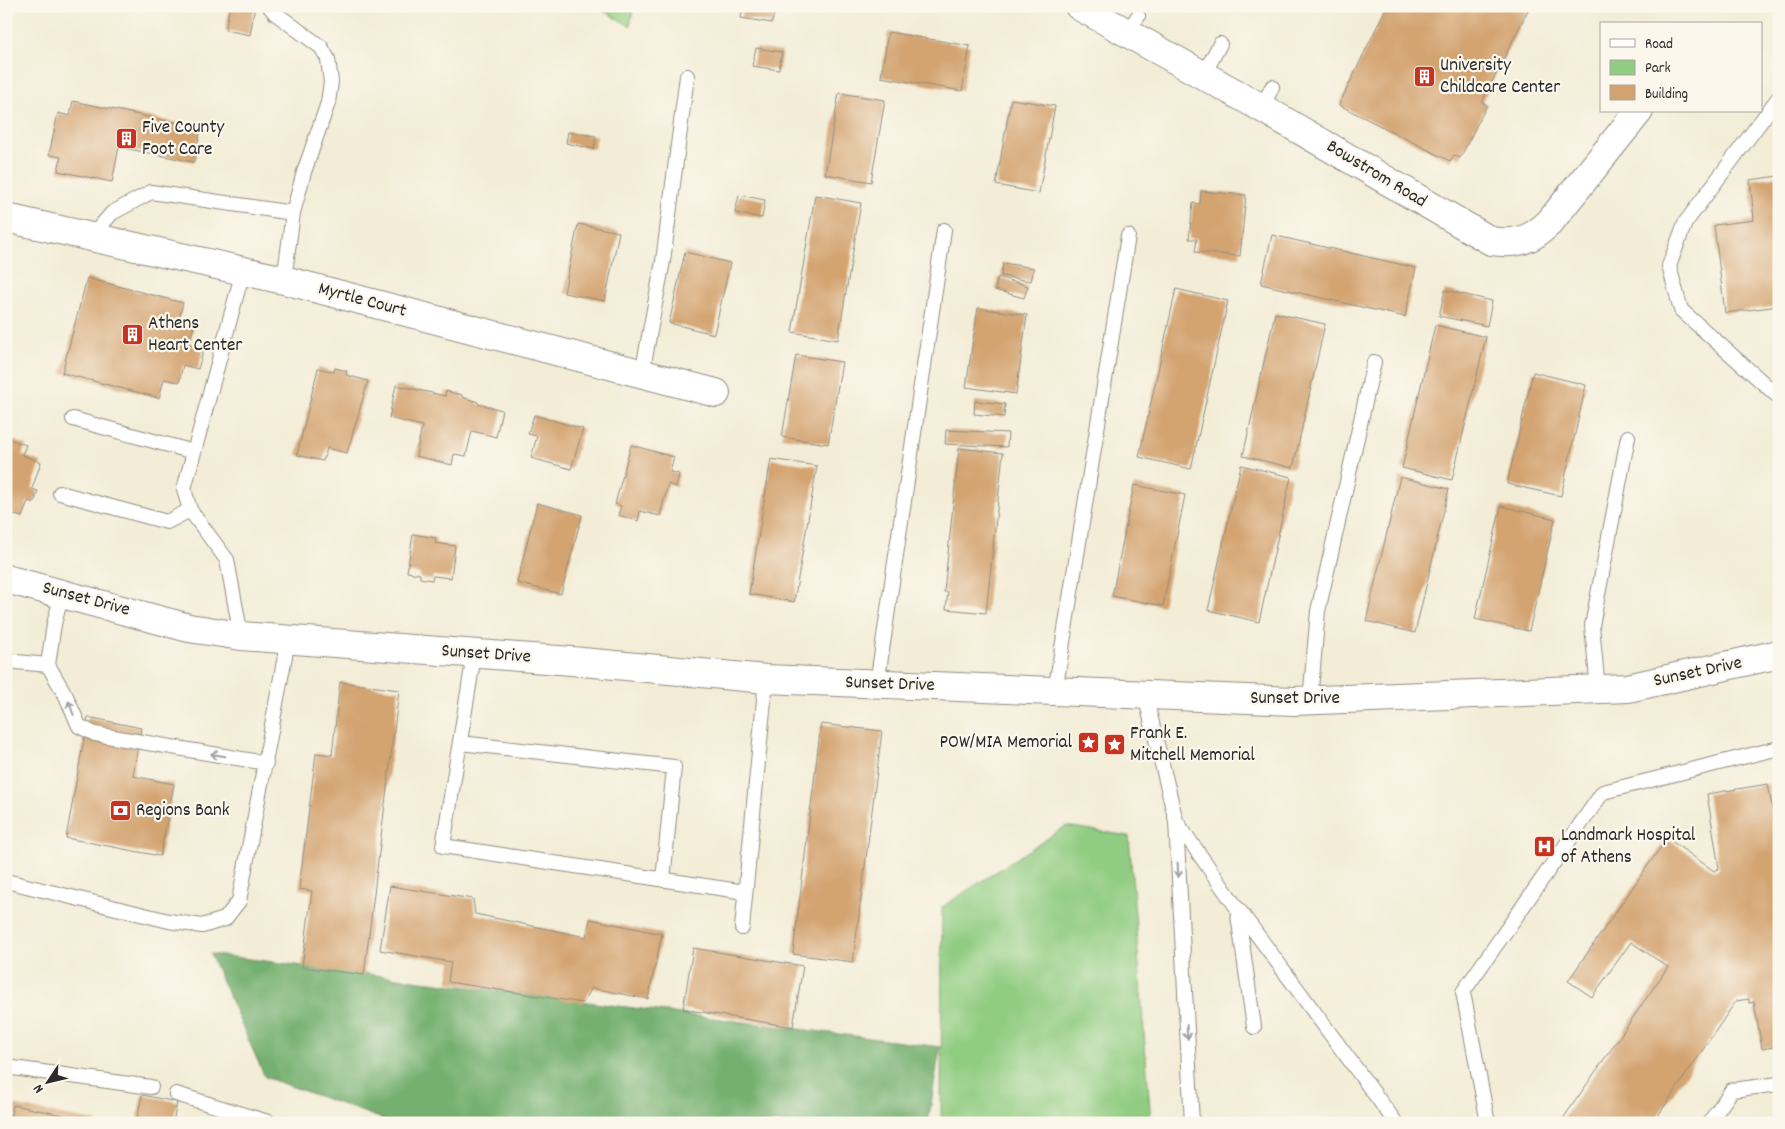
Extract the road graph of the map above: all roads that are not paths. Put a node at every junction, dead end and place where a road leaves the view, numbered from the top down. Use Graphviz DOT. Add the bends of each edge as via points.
graph roads {
  1 [pos="269,6"];
  2 [pos="1079,6"];
  3 [pos="1220,44"];
  4 [pos="688,76"];
  5 [pos="1203,76"];
  6 [pos="1779,97"];
  7 [pos="1638,112"];
  8 [pos="293,214"];
  9 [pos="6,218"];
  10 [pos="944,230"];
  11 [pos="1128,236"];
  12 [pos="91,237"];
  13 [pos="243,271"];
  14 [pos="284,280"];
  15 [pos="1374,362"];
  16 [pos="642,374"];
  17 [pos="716,393"];
  18 [pos="1779,397"];
  19 [pos="73,419"];
  20 [pos="1628,437"];
  21 [pos="194,452"];
  22 [pos="60,493"];
  23 [pos="190,510"];
  24 [pos="6,579"];
  25 [pos="62,594"];
  26 [pos="241,636"];
  27 [pos="288,640"];
  28 [pos="474,654"];
  29 [pos="1779,654"];
  30 [pos="6,661"];
  31 [pos="48,665"];
  32 [pos="766,679"];
  33 [pos="877,684"];
  34 [pos="1598,690"];
  35 [pos="1055,692"];
  36 [pos="1145,695"];
  37 [pos="1310,701"];
  38 [pos="460,743"];
  39 [pos="1779,748"];
  40 [pos="266,764"];
  41 [pos="1176,821"];
  42 [pos="663,880"];
  43 [pos="6,881"];
  44 [pos="745,892"];
  45 [pos="1237,908"];
  46 [pos="742,928"];
  47 [pos="1254,1027"];
  48 [pos="6,1067"];
  49 [pos="1779,1084"];
  50 [pos="151,1087"];
  51 [pos="176,1094"];
  52 [pos="271,1123"];
  53 [pos="1192,1123"];
  54 [pos="1396,1123"];
  55 [pos="1488,1123"];
  56 [pos="1709,1123"];
  1 -- 8 [label="lane" via="321,47 328,59 331,82 328,103"];
  2 -- 5 [label="street, Bowstrom Road" via="1132,25"];
  3 -- 5 [label="lane"];
  4 -- 16 [label="lane" via="663,261"];
  5 -- 7 [label="street, Bowstrom Road" via="1267,97 1473,232 1507,244 1536,235 1549,223"];
  6 -- 18 [label="lane" via="1685,223 1669,266 1681,310"];
  8 -- 12 [label="lane" via="151,192 112,213"];
  8 -- 14 [label="lane"];
  9 -- 12 [label="street, Myrtle Court"];
  10 -- 33 [label="lane"];
  11 -- 35 [label="lane"];
  12 -- 13 [label="street, Myrtle Court"];
  13 -- 14 [label="street, Myrtle Court"];
  13 -- 21 [label="lane"];
  14 -- 16 [label="street, Myrtle Court"];
  15 -- 37 [label="lane" via="1318,610"];
  16 -- 17 [label="street, Myrtle Court"];
  19 -- 21 [label="lane"];
  20 -- 34 [label="lane" via="1592,626"];
  21 -- 23 [label="lane" via="184,489"];
  22 -- 23 [label="lane" via="167,522"];
  23 -- 26 [label="lane" via="227,560"];
  24 -- 25 [label="street, Sunset Drive"];
  25 -- 26 [label="street, Sunset Drive" via="189,628"];
  25 -- 31 [label="lane"];
  26 -- 27 [label="street, Sunset Drive"];
  27 -- 28 [label="street, Sunset Drive"];
  27 -- 40 [label="lane"];
  28 -- 32 [label="street, Sunset Drive"];
  28 -- 38 [label="lane"];
  29 -- 34 [label="street, Sunset Drive" via="1628,688"];
  30 -- 31 [label="lane"];
  40 -- 31 [label="lane, one-way" via="95,734 78,726"];
  32 -- 33 [label="street, Sunset Drive"];
  32 -- 44 [label="lane"];
  33 -- 35 [label="street, Sunset Drive"];
  34 -- 37 [label="street, Sunset Drive"];
  35 -- 36 [label="street, Sunset Drive"];
  36 -- 37 [label="street, Sunset Drive"];
  36 -- 41 [label="lane"];
  38 -- 42 [label="lane" via="443,846"];
  38 -- 42 [label="lane" via="674,767"];
  39 -- 55 [label="lane" via="1603,792 1463,992"];
  40 -- 43 [label="lane" via="239,901 225,920 202,926 169,921"];
  41 -- 45 [label="lane"];
  41 -- 53 [label="lane, one-way"];
  42 -- 44 [label="lane"];
  44 -- 46 [label="lane"];
  45 -- 47 [label="lane"];
  45 -- 54 [label="lane"];
  48 -- 50 [label="lane"];
  49 -- 56 [label="lane" via="1732,1090"];
  51 -- 52 [label="lane"];
}
